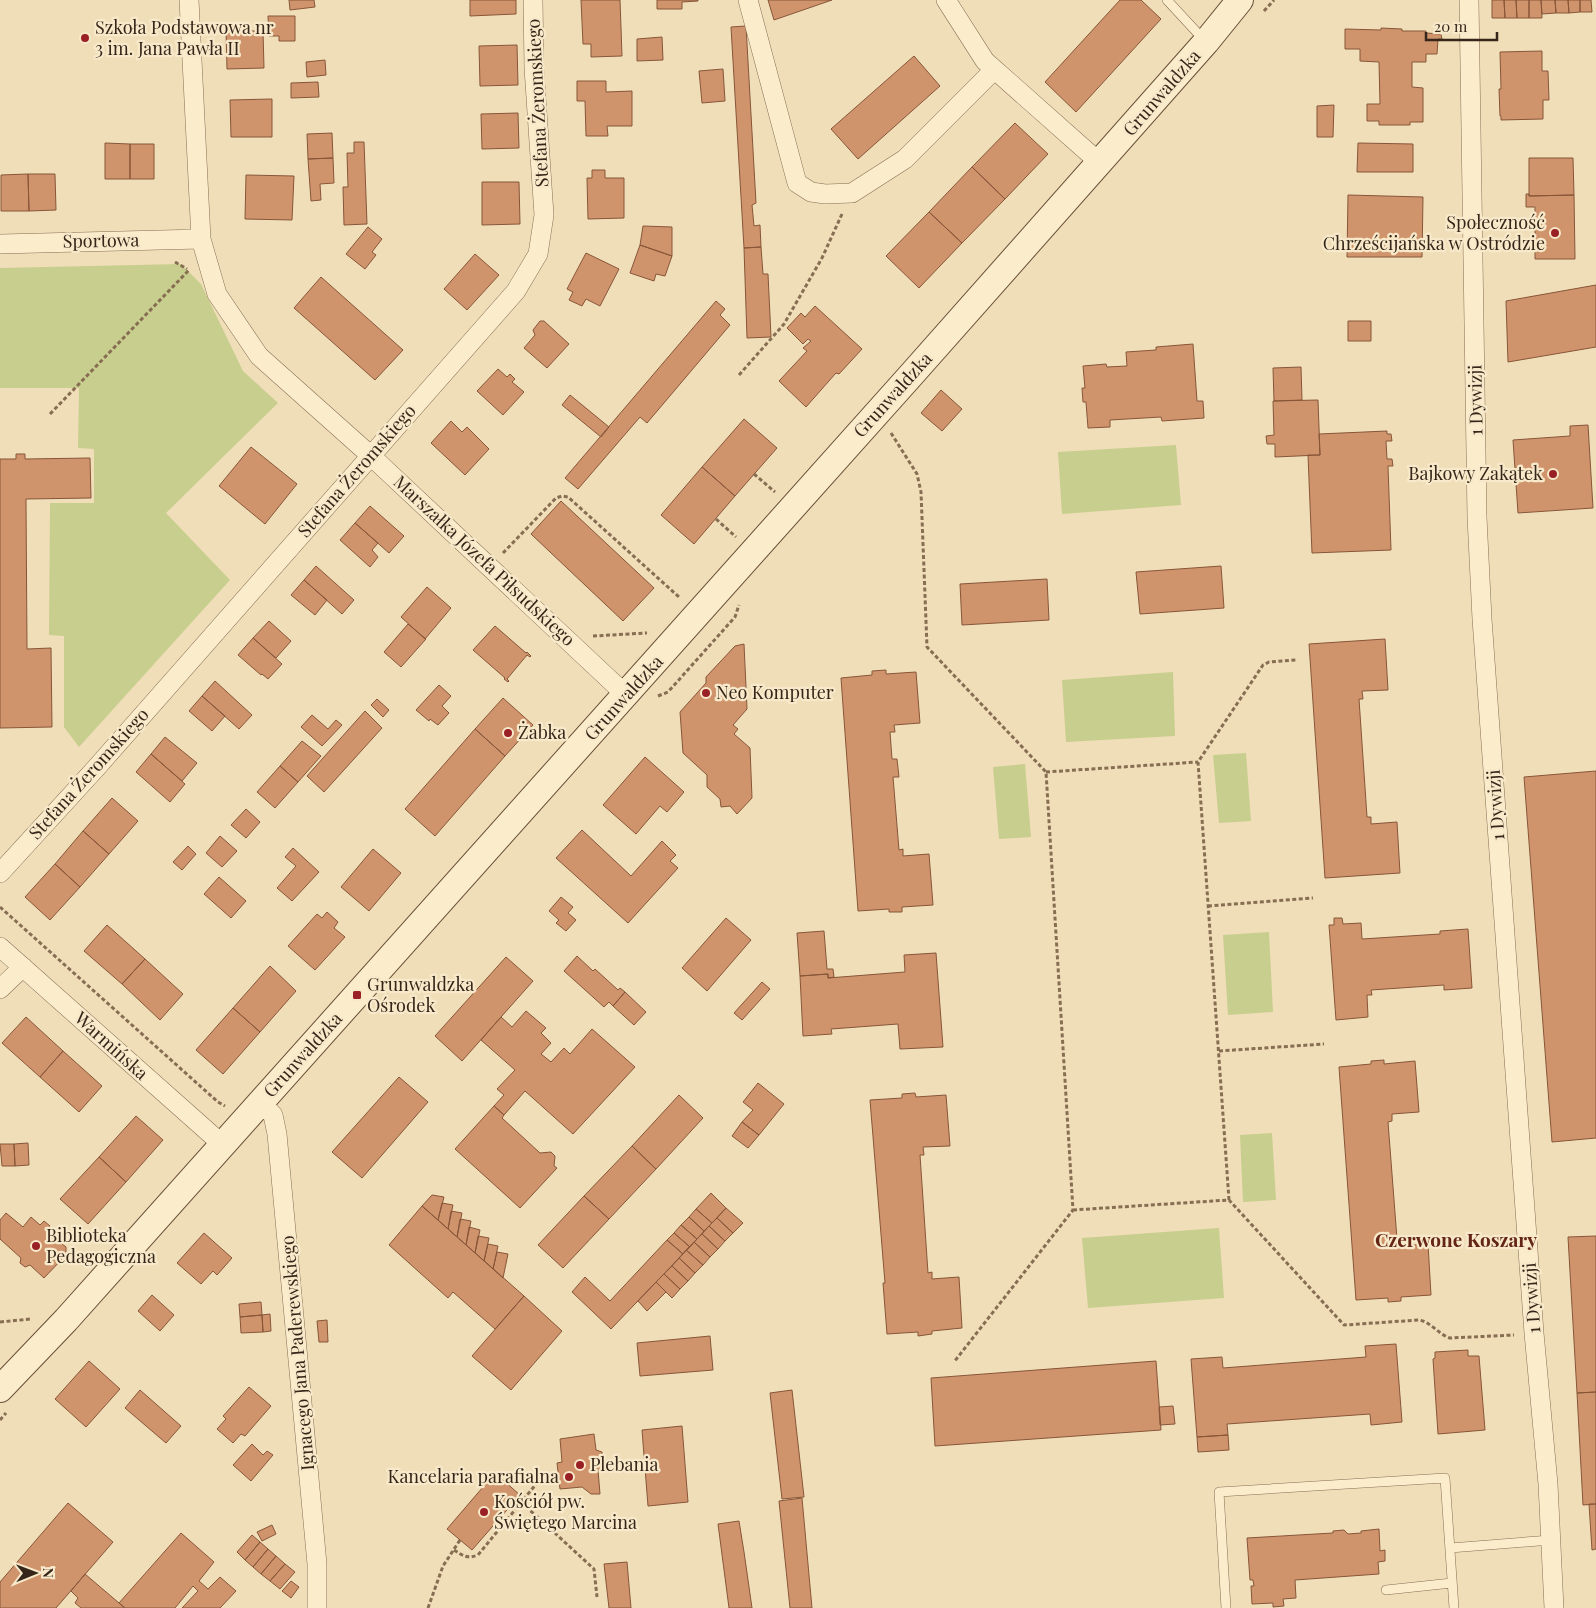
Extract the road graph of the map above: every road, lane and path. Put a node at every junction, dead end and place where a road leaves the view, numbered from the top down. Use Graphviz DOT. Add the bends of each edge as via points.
graph roads {
  1 [pos="189,0"];
  2 [pos="533,0"];
  3 [pos="748,0"];
  4 [pos="946,0"];
  5 [pos="1167,0"];
  6 [pos="1240,0"];
  7 [pos="1469,0"];
  8 [pos="1206,42"];
  9 [pos="994,70"];
  10 [pos="1100,163"];
  11 [pos="852,193"];
  12 [pos="201,239"];
  13 [pos="0,244"];
  14 [pos="189,270"];
  15 [pos="739,375"];
  16 [pos="50,414"];
  17 [pos="890,430"];
  18 [pos="370,455"];
  19 [pos="754,474"];
  20 [pos="779,495"];
  21 [pos="716,519"];
  22 [pos="739,540"];
  23 [pos="497,558"];
  24 [pos="685,602"];
  25 [pos="648,633"];
  26 [pos="593,636"];
  27 [pos="1296,660"];
  28 [pos="626,695"];
  29 [pos="1198,762"];
  30 [pos="1046,772"];
  31 [pos="0,873"];
  32 [pos="1313,898"];
  33 [pos="1208,906"];
  34 [pos="0,907"];
  35 [pos="0,947"];
  36 [pos="22,967"];
  37 [pos="0,989"];
  38 [pos="1324,1044"];
  39 [pos="1219,1051"];
  40 [pos="261,1103"];
  41 [pos="231,1106"];
  42 [pos="223,1145"];
  43 [pos="1229,1200"];
  44 [pos="1073,1210"];
  45 [pos="32,1319"];
  46 [pos="0,1322"];
  47 [pos="1534,1333"];
  48 [pos="954,1362"];
  49 [pos="0,1389"];
  50 [pos="546,1472"];
  51 [pos="521,1502"];
  52 [pos="460,1540"];
  53 [pos="1551,1540"];
  54 [pos="1450,1548"];
  55 [pos="454,1550"];
  56 [pos="1452,1584"];
  57 [pos="1386,1590"];
  58 [pos="597,1597"];
  59 [pos="318,1608"];
  60 [pos="428,1608"];
  61 [pos="1226,1608"];
  62 [pos="1454,1608"];
  63 [pos="1554,1608"];
  1 -- 12 [label="street, Marszałka Józefa Piłsudskiego"];
  2 -- 18 [label="street, Stefana Żeromskiego" via="544,216 538,254 516,291"];
  3 -- 11 [label="street" via="797,183 811,192"];
  4 -- 9 [label="street"];
  5 -- 8 [label="lane"];
  6 -- 8 [label="street, Grunwaldzka"];
  7 -- 47 [label="street, 1 Dywizji" via="1477,517"];
  8 -- 10 [label="street, Grunwaldzka"];
  9 -- 10 [label="street"];
  9 -- 11 [label="street" via="905,159"];
  10 -- 28 [label="street, Grunwaldzka"];
  11 -- 15 [label="path" via="822,258 789,316"];
  12 -- 13 [label="street, Sportowa"];
  12 -- 18 [label="street, Marszałka Józefa Piłsudskiego" via="216,294 259,356"];
  14 -- 16 [label="path"];
  17 -- 30 [label="path" via="917,474 921,492 926,647"];
  18 -- 28 [label="street, Marszałka Józefa Piłsudskiego"];
  18 -- 31 [label="street, Stefana Żeromskiego"];
  19 -- 20 [label="path"];
  21 -- 22 [label="path"];
  23 -- 24 [label="path" via="556,498 568,497"];
  25 -- 26 [label="path"];
  27 -- 29 [label="path" via="1263,665"];
  28 -- 40 [label="street, Grunwaldzka"];
  29 -- 30 [label="path"];
  29 -- 33 [label="path"];
  30 -- 44 [label="path"];
  32 -- 33 [label="path"];
  33 -- 39 [label="path"];
  34 -- 41 [label="path" via="218,1102"];
  35 -- 36 [label="street, Warmińska"];
  36 -- 37 [label="street"];
  36 -- 42 [label="street, Warmińska"];
  38 -- 39 [label="path"];
  39 -- 43 [label="path"];
  40 -- 42 [label="street, Grunwaldzka"];
  40 -- 59 [label="street, Ignacego Jana Paderewskiego" via="273,1115 277,1134 317,1564"];
  42 -- 49 [label="street, Grunwaldzka"];
  43 -- 44 [label="path"];
  43 -- 47 [label="path" via="1344,1325 1419,1320 1426,1321 1442,1336 1450,1338"];
  44 -- 48 [label="path"];
  45 -- 46 [label="path"];
  47 -- 53 [label="street, 1 Dywizji"];
  50 -- 51 [label="path"];
  51 -- 55 [label="path" via="478,1555 464,1557"];
  51 -- 58 [label="path" via="594,1569"];
  52 -- 55 [label="path"];
  53 -- 54 [label="lane"];
  53 -- 63 [label="street, 1 Dywizji"];
  54 -- 56 [label="lane"];
  54 -- 61 [label="lane" via="1445,1478 1220,1492"];
  55 -- 60 [label="path" via="443,1566"];
  56 -- 57 [label="lane"];
  56 -- 62 [label="lane"];
}
